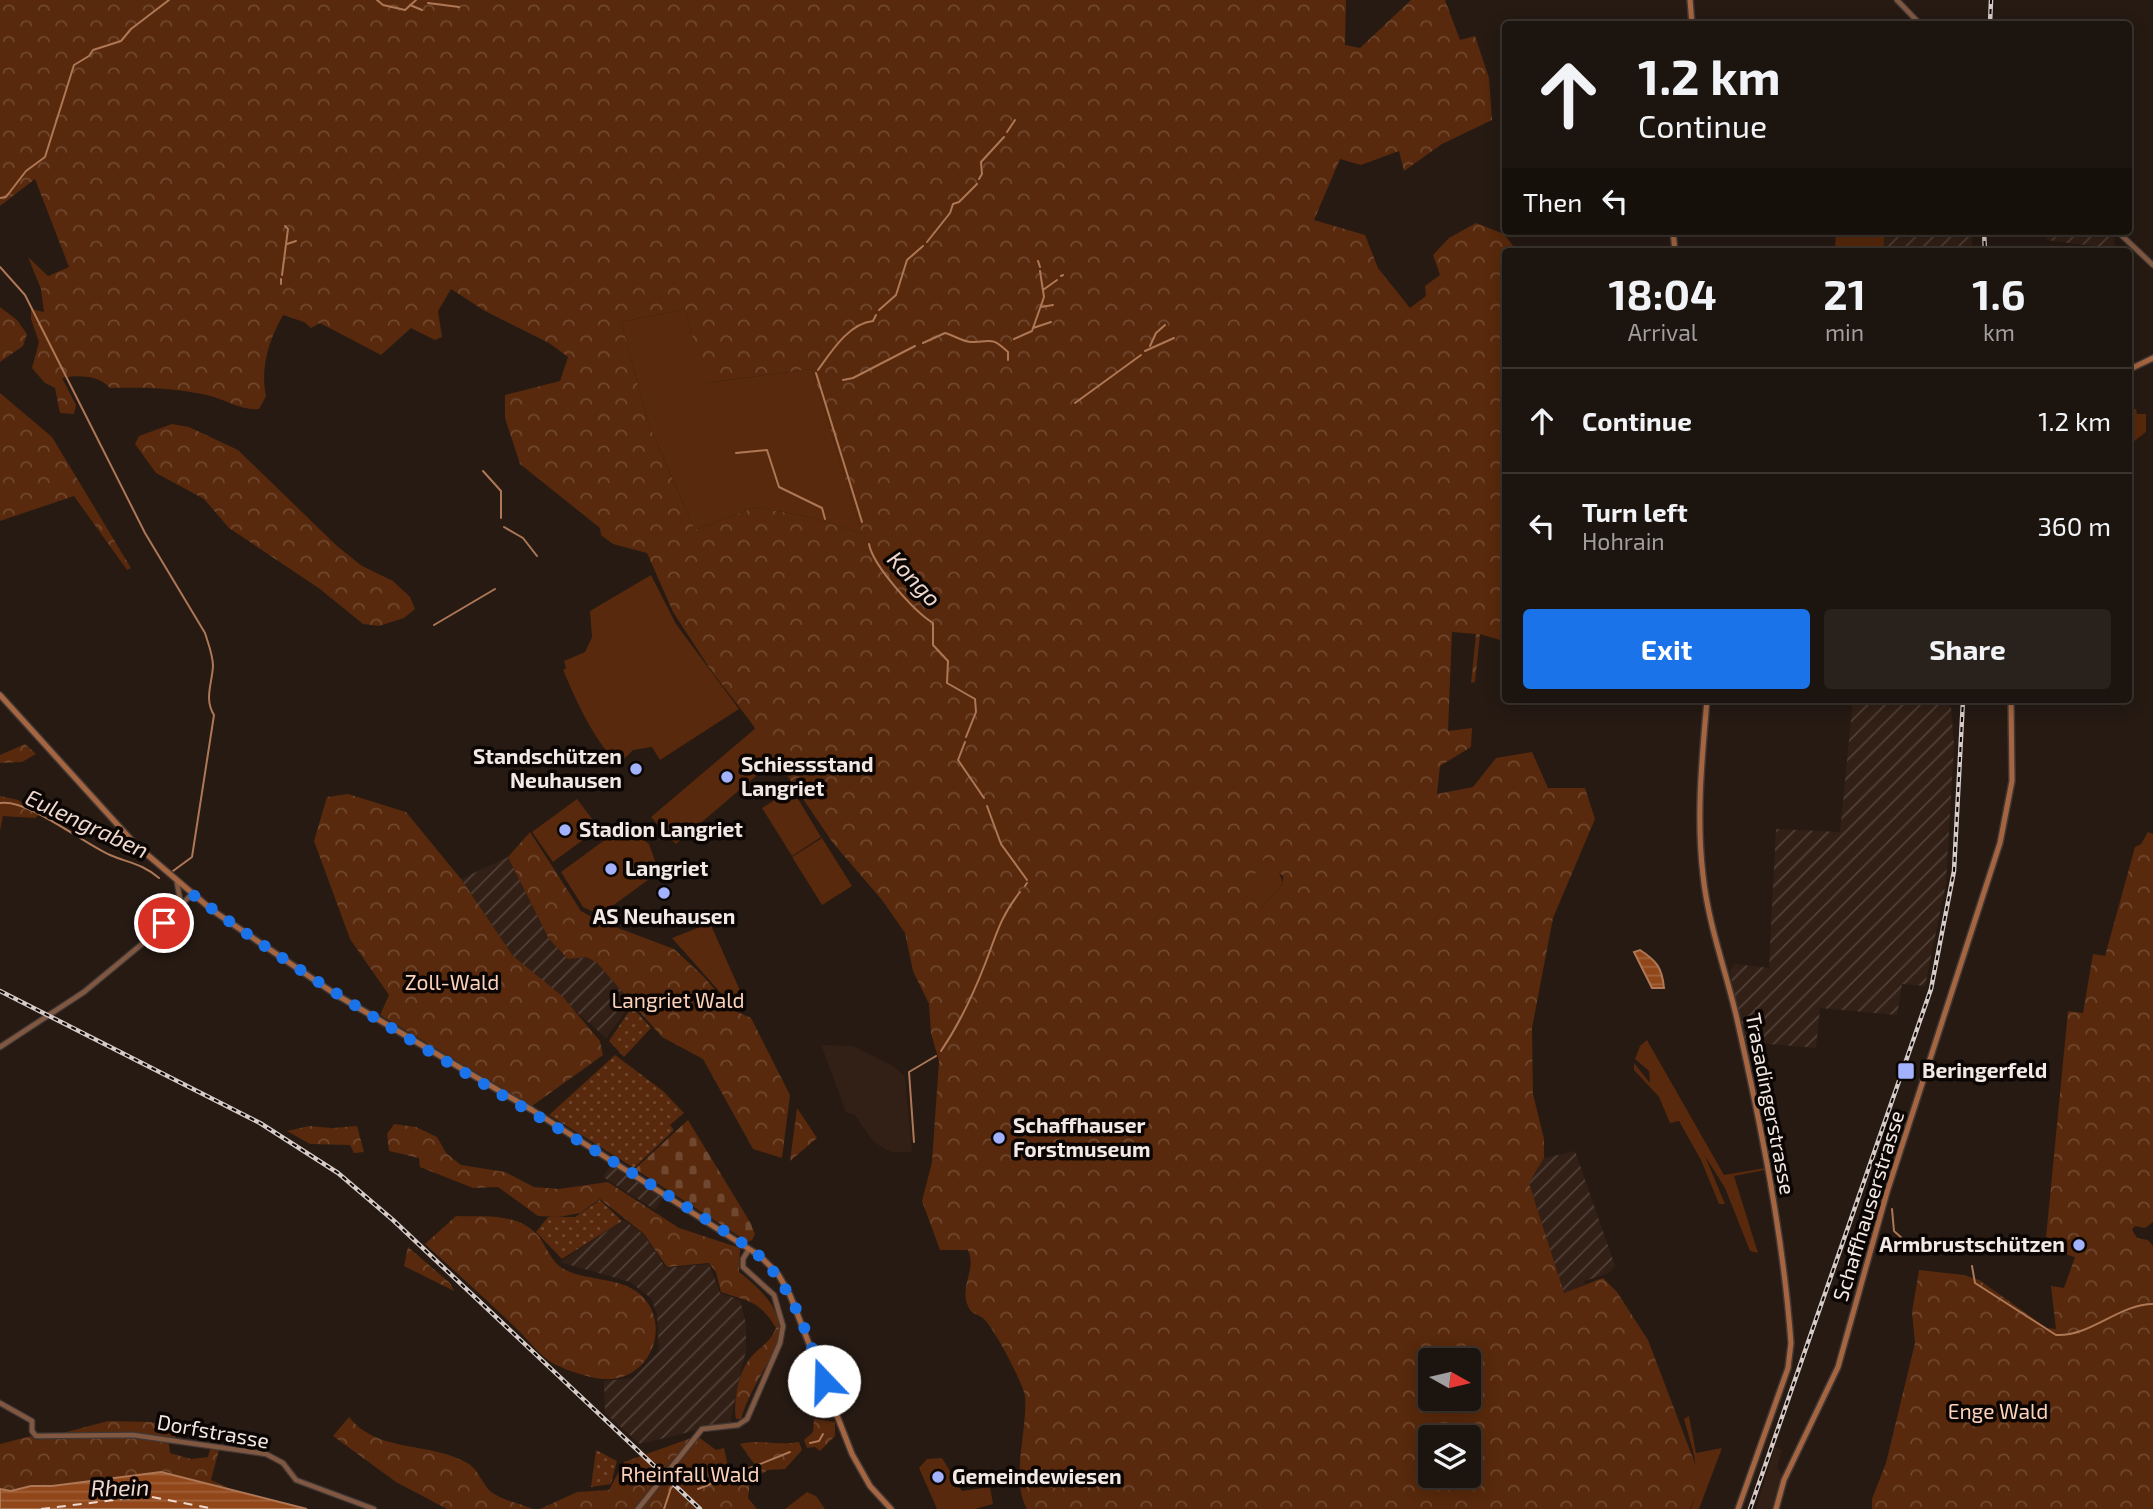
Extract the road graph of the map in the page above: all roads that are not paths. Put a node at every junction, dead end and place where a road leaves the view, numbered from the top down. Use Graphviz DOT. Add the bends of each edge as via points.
graph roads {
  1 [pos="1690,0"];
  2 [pos="1897,0"];
  3 [pos="1692,21"];
  4 [pos="1917,21"];
  5 [pos="2121,235"];
  6 [pos="2153,265"];
  7 [pos="2153,358"];
  8 [pos="2132,368"];
  9 [pos="0,695"];
  10 [pos="1707,703"];
  11 [pos="2011,703"];
  12 [pos="177,883"];
  13 [pos="192,894"];
  14 [pos="180,899"];
  15 [pos="177,907"];
  16 [pos="0,1047"];
  17 [pos="750,1248"];
  18 [pos="0,1403"];
  19 [pos="374,1509"];
  20 [pos="638,1509"];
  21 [pos="891,1509"];
  22 [pos="1738,1509"];
  23 [pos="1776,1509"];
  1 -- 3 [label="main road"];
  2 -- 4 [label="street"];
  5 -- 6 [label="street"];
  7 -- 8 [label="main road"];
  9 -- 12 [label="main road" via="118,827"];
  10 -- 22 [label="main road, Trasadingerstrasse" via="1699,819 1704,885 1767,1162 1791,1343 1788,1368"];
  11 -- 23 [label="main road, Schaffhauserstrasse" via="2012,781 2000,843 1880,1215 1838,1367 1784,1480"];
  12 -- 13 [label="main road"];
  12 -- 14 [label="street"];
  13 -- 14 [label="street"];
  13 -- 15 [label="street"];
  13 -- 17 [label="main road" via="352,1004 532,1110"];
  14 -- 15 [label="street"];
  15 -- 16 [label="street" via="142,944 53,1014"];
  17 -- 20 [label="street" via="743,1267 779,1304 780,1343 747,1419 699,1432"];
  17 -- 21 [label="main road" via="771,1266 790,1295 852,1454 870,1486"];
  18 -- 19 [label="street, Dorfstrasse" via="30,1420 36,1436 134,1434 266,1454 283,1463 296,1480"];
}
